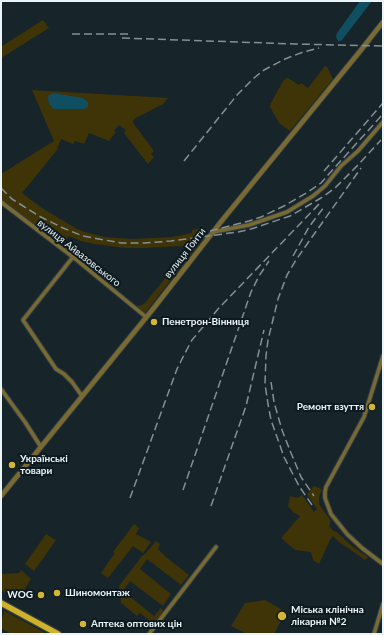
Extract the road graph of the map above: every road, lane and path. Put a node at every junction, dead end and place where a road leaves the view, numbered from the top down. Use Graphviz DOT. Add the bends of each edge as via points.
graph roads {
  1 [pos="383,22"];
  2 [pos="383,122"];
  3 [pos="1,202"];
  4 [pos="213,232"];
  5 [pos="73,257"];
  6 [pos="146,317"];
  7 [pos="383,356"];
  8 [pos="1,389"];
  9 [pos="82,396"];
  10 [pos="41,448"];
  11 [pos="1,496"];
  12 [pos="216,547"];
  13 [pos="383,564"];
  14 [pos="1,603"];
  15 [pos="383,604"];
  16 [pos="381,618"];
  17 [pos="55,633"];
  18 [pos="149,634"];
  19 [pos="374,634"];
  1 -- 4 [label="street, вулиця Гонти"];
  2 -- 4 [label="street" via="325,186 300,204 287,212 249,225"];
  3 -- 5 [label="street, вулиця Айвазовського"];
  4 -- 6 [label="street, вулиця Гонти"];
  5 -- 6 [label="street, вулиця Айвазовського"];
  5 -- 9 [label="street" via="23,320 56,369 72,382"];
  6 -- 9 [label="street, вулиця Гонти"];
  7 -- 13 [label="street" via="364,417 326,487 324,498 331,514 347,534"];
  8 -- 10 [label="street"];
  9 -- 10 [label="street, вулиця Гонти"];
  10 -- 11 [label="street, вулиця Гонти"];
  12 -- 18 [label="street"];
  14 -- 17 [label="main road"];
  15 -- 16 [label="street"];
  16 -- 19 [label="street"];
}
